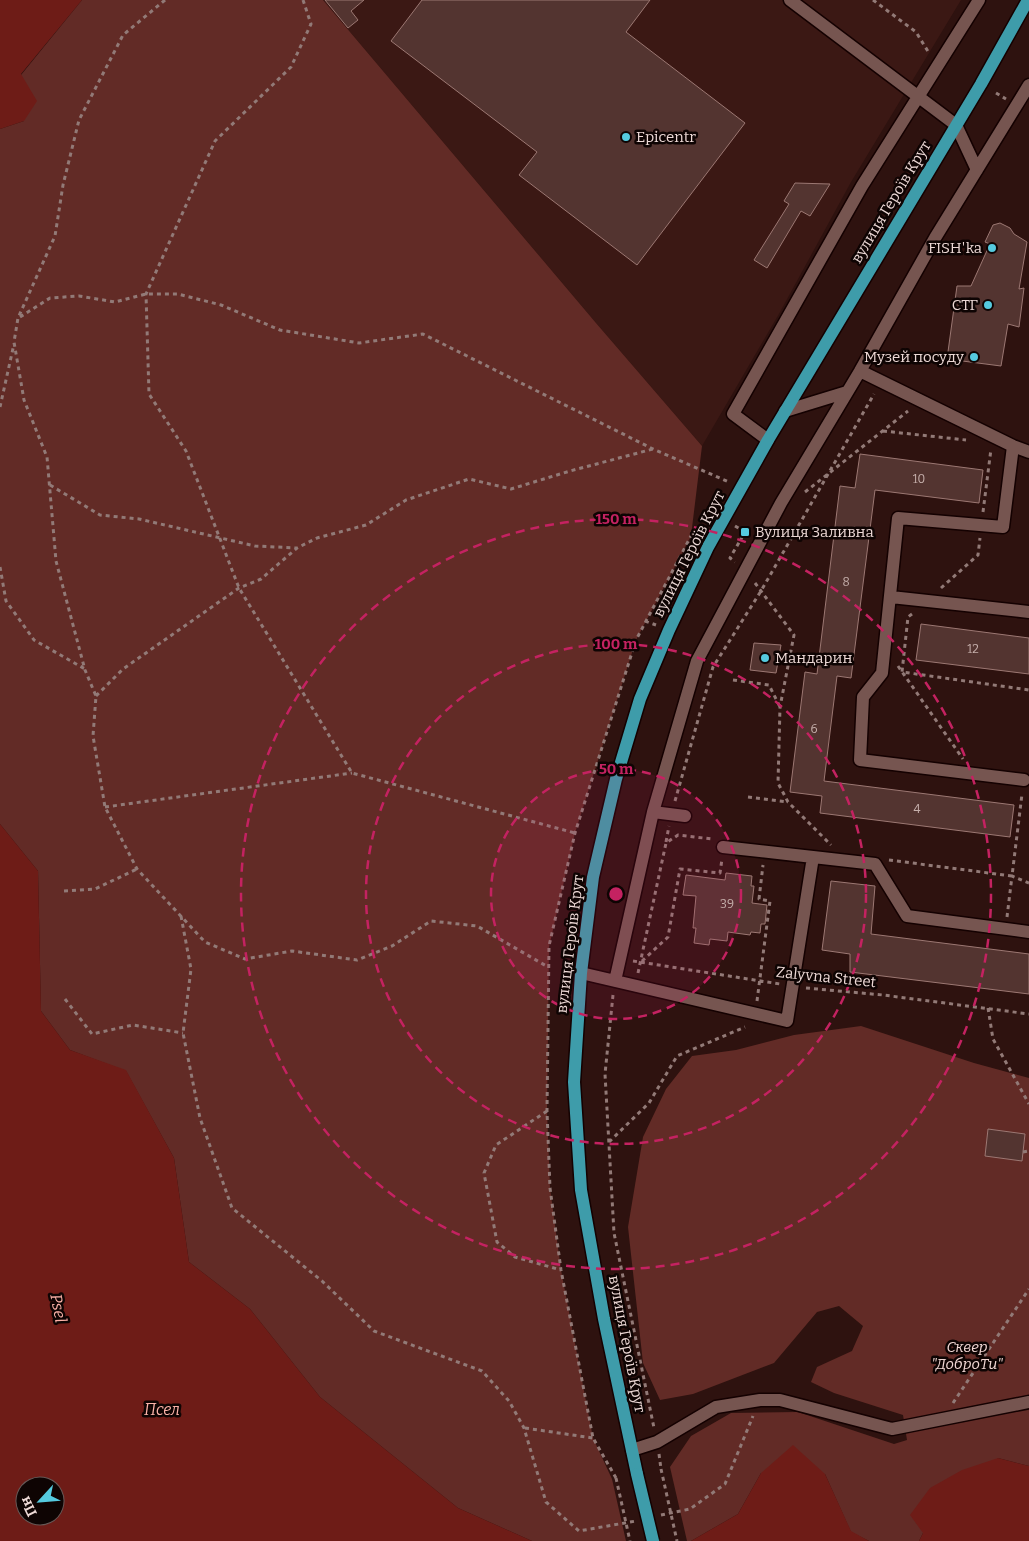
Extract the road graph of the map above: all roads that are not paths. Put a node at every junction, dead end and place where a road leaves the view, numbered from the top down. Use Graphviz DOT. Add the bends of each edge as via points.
graph roads {
  1 [pos="790,0"];
  2 [pos="979,0"];
  3 [pos="1027,0"];
  4 [pos="1029,85"];
  5 [pos="918,97"];
  6 [pos="956,125"];
  7 [pos="977,170"];
  8 [pos="860,371"];
  9 [pos="847,392"];
  10 [pos="785,411"];
  11 [pos="768,440"];
  12 [pos="1013,446"];
  13 [pos="1029,452"];
  14 [pos="891,597"];
  15 [pos="1029,612"];
  16 [pos="1024,780"];
  17 [pos="653,812"];
  18 [pos="686,816"];
  19 [pos="723,847"];
  20 [pos="813,857"];
  21 [pos="1029,932"];
  22 [pos="581,973"];
  23 [pos="614,981"];
  24 [pos="1029,1402"];
  25 [pos="632,1450"];
  26 [pos="652,1541"];
  1 -- 5 [label="street"];
  2 -- 5 [label="street"];
  3 -- 6 [label="main road, вулиця Героїв Крут"];
  4 -- 7 [label="street"];
  5 -- 6 [label="street"];
  5 -- 11 [label="street" via="862,186 732,414"];
  6 -- 7 [label="street"];
  6 -- 10 [label="main road, вулиця Героїв Крут"];
  7 -- 8 [label="street" via="934,238"];
  8 -- 9 [label="street"];
  8 -- 12 [label="street"];
  9 -- 10 [label="street"];
  9 -- 17 [label="street" via="781,503 697,661"];
  10 -- 11 [label="main road, вулиця Героїв Крут"];
  11 -- 22 [label="main road, вулиця Героїв Крут" via="723,520 669,630 640,699 616,779 593,877"];
  12 -- 13 [label="street"];
  12 -- 14 [label="street" via="1004,527 898,518"];
  14 -- 15 [label="street"];
  14 -- 16 [label="street" via="882,674 863,697 860,760"];
  17 -- 18 [label="street"];
  17 -- 23 [label="street"];
  19 -- 20 [label="street"];
  20 -- 21 [label="street" via="875,864 907,916"];
  20 -- 23 [label="street" via="787,1021"];
  22 -- 23 [label="street"];
  22 -- 25 [label="main road, вулиця Героїв Крут" via="574,1082 581,1190"];
  24 -- 25 [label="street" via="892,1430 780,1400 760,1400 716,1406 657,1442"];
  25 -- 26 [label="main road, вулиця Героїв Крут, bridge"];
}
